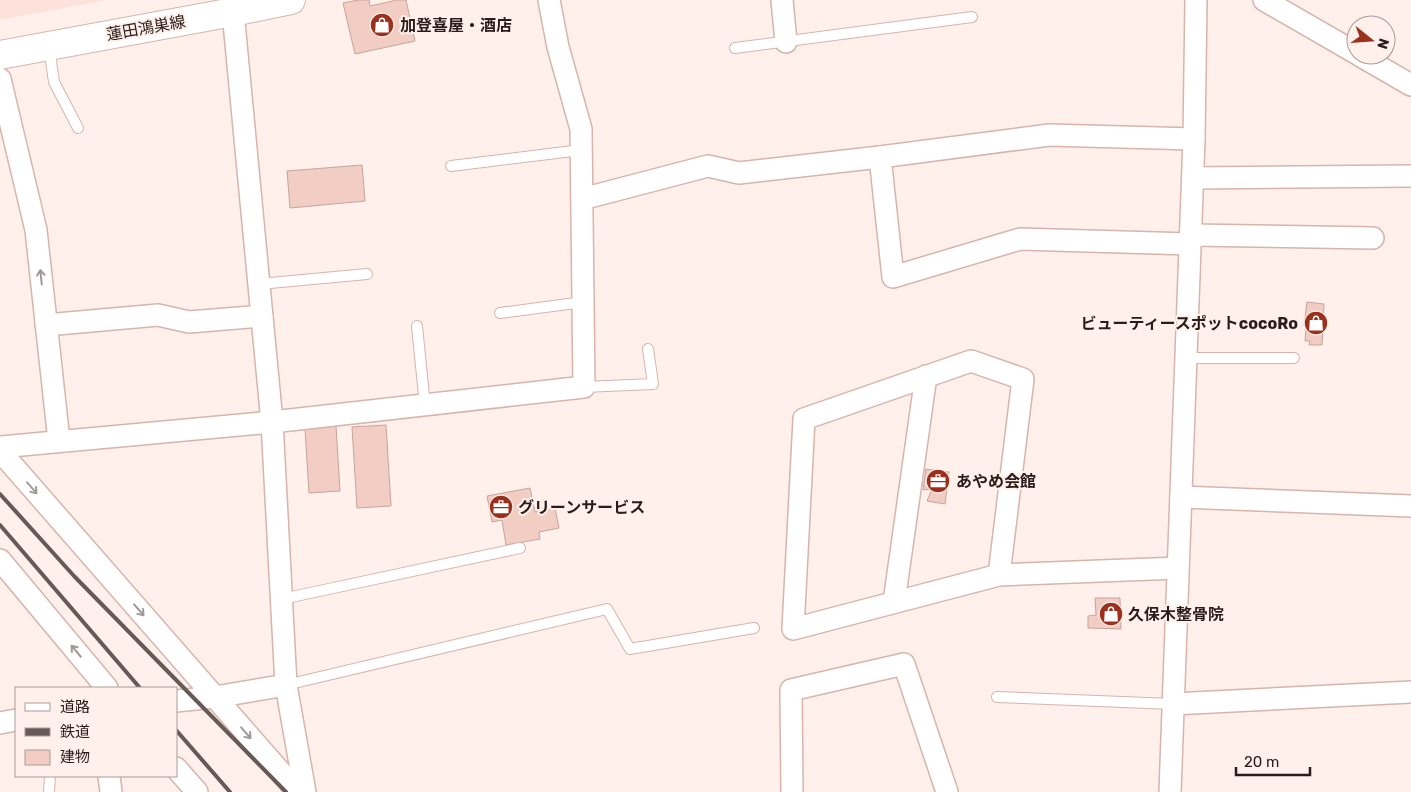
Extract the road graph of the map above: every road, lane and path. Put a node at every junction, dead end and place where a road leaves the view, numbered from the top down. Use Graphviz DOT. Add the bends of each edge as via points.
graph roads {
  1 [pos="291,0"];
  2 [pos="549,0"];
  3 [pos="782,0"];
  4 [pos="1196,0"];
  5 [pos="1264,0"];
  6 [pos="233,12"];
  7 [pos="972,17"];
  8 [pos="786,42"];
  9 [pos="49,46"];
  10 [pos="1346,47"];
  11 [pos="735,48"];
  12 [pos="0,55"];
  13 [pos="1376,65"];
  14 [pos="0,79"];
  15 [pos="1411,85"];
  16 [pos="78,128"];
  17 [pos="1194,139"];
  18 [pos="581,150"];
  19 [pos="880,157"];
  20 [pos="451,166"];
  21 [pos="1411,176"];
  22 [pos="1193,178"];
  23 [pos="582,199"];
  24 [pos="1373,238"];
  25 [pos="1190,239"];
  26 [pos="367,274"];
  27 [pos="259,284"];
  28 [pos="583,302"];
  29 [pos="500,313"];
  30 [pos="262,316"];
  31 [pos="46,325"];
  32 [pos="417,326"];
  33 [pos="648,349"];
  34 [pos="1186,358"];
  35 [pos="1294,358"];
  36 [pos="926,376"];
  37 [pos="584,387"];
  38 [pos="426,406"];
  39 [pos="272,422"];
  40 [pos="59,441"];
  41 [pos="0,447"];
  42 [pos="0,451"];
  43 [pos="1181,497"];
  44 [pos="1411,506"];
  45 [pos="520,548"];
  46 [pos="0,560"];
  47 [pos="1178,568"];
  48 [pos="999,575"];
  49 [pos="282,599"];
  50 [pos="894,602"];
  51 [pos="754,628"];
  52 [pos="286,686"];
  53 [pos="106,687"];
  54 [pos="1411,692"];
  55 [pos="997,696"];
  56 [pos="215,697"];
  57 [pos="178,701"];
  58 [pos="1174,704"];
  59 [pos="15,720"];
  60 [pos="0,723"];
  61 [pos="178,770"];
  62 [pos="50,777"];
  63 [pos="109,777"];
  64 [pos="49,792"];
  65 [pos="111,792"];
  66 [pos="197,792"];
  67 [pos="298,792"];
  68 [pos="305,792"];
  69 [pos="792,792"];
  70 [pos="947,792"];
  71 [pos="1170,792"];
  1 -- 6 [label="main road, 蓮田鴻巣線"];
  2 -- 18 [label="street" via="558,47 581,129"];
  3 -- 8 [label="street"];
  4 -- 17 [label="street"];
  5 -- 10 [label="street"];
  6 -- 9 [label="main road, 蓮田鴻巣線"];
  6 -- 27 [label="street"];
  7 -- 8 [label="lane"];
  8 -- 11 [label="lane"];
  9 -- 12 [label="main road, 蓮田鴻巣線"];
  9 -- 16 [label="lane" via="54,82"];
  13 -- 15 [label="street"];
  31 -- 14 [label="street, one-way" via="36,230"];
  17 -- 19 [label="street" via="1049,135"];
  17 -- 22 [label="street"];
  18 -- 20 [label="lane"];
  18 -- 23 [label="street"];
  19 -- 23 [label="street" via="739,173 708,166"];
  19 -- 25 [label="street" via="893,277 1020,239"];
  21 -- 22 [label="street"];
  22 -- 25 [label="street"];
  23 -- 28 [label="street"];
  24 -- 25 [label="street"];
  25 -- 34 [label="street"];
  26 -- 27 [label="lane"];
  27 -- 30 [label="street"];
  28 -- 29 [label="lane"];
  28 -- 37 [label="street"];
  30 -- 31 [label="street" via="189,322 158,315"];
  30 -- 39 [label="street"];
  31 -- 40 [label="street"];
  32 -- 38 [label="lane"];
  33 -- 37 [label="lane" via="653,384"];
  34 -- 35 [label="lane"];
  34 -- 43 [label="street"];
  36 -- 48 [label="street" via="971,360 1023,379"];
  36 -- 50 [label="street"];
  36 -- 50 [label="street" via="804,419 793,628"];
  37 -- 38 [label="street"];
  38 -- 39 [label="street"];
  39 -- 40 [label="street"];
  39 -- 49 [label="street"];
  40 -- 41 [label="street"];
  42 -- 56 [label="street, one-way"];
  43 -- 44 [label="street"];
  43 -- 47 [label="street"];
  45 -- 49 [label="lane"];
  53 -- 46 [label="street, one-way"];
  47 -- 48 [label="street"];
  47 -- 58 [label="street"];
  48 -- 50 [label="street"];
  49 -- 52 [label="street"];
  51 -- 52 [label="lane" via="630,650 607,609"];
  52 -- 56 [label="street"];
  52 -- 68 [label="street"];
  54 -- 58 [label="street"];
  55 -- 58 [label="lane"];
  56 -- 57 [label="street"];
  56 -- 67 [label="street, one-way"];
  58 -- 71 [label="street"];
  59 -- 60 [label="street"];
  61 -- 66 [label="street"];
  62 -- 64 [label="lane"];
  63 -- 65 [label="street"];
  69 -- 70 [label="street" via="791,690 904,664"];
}
